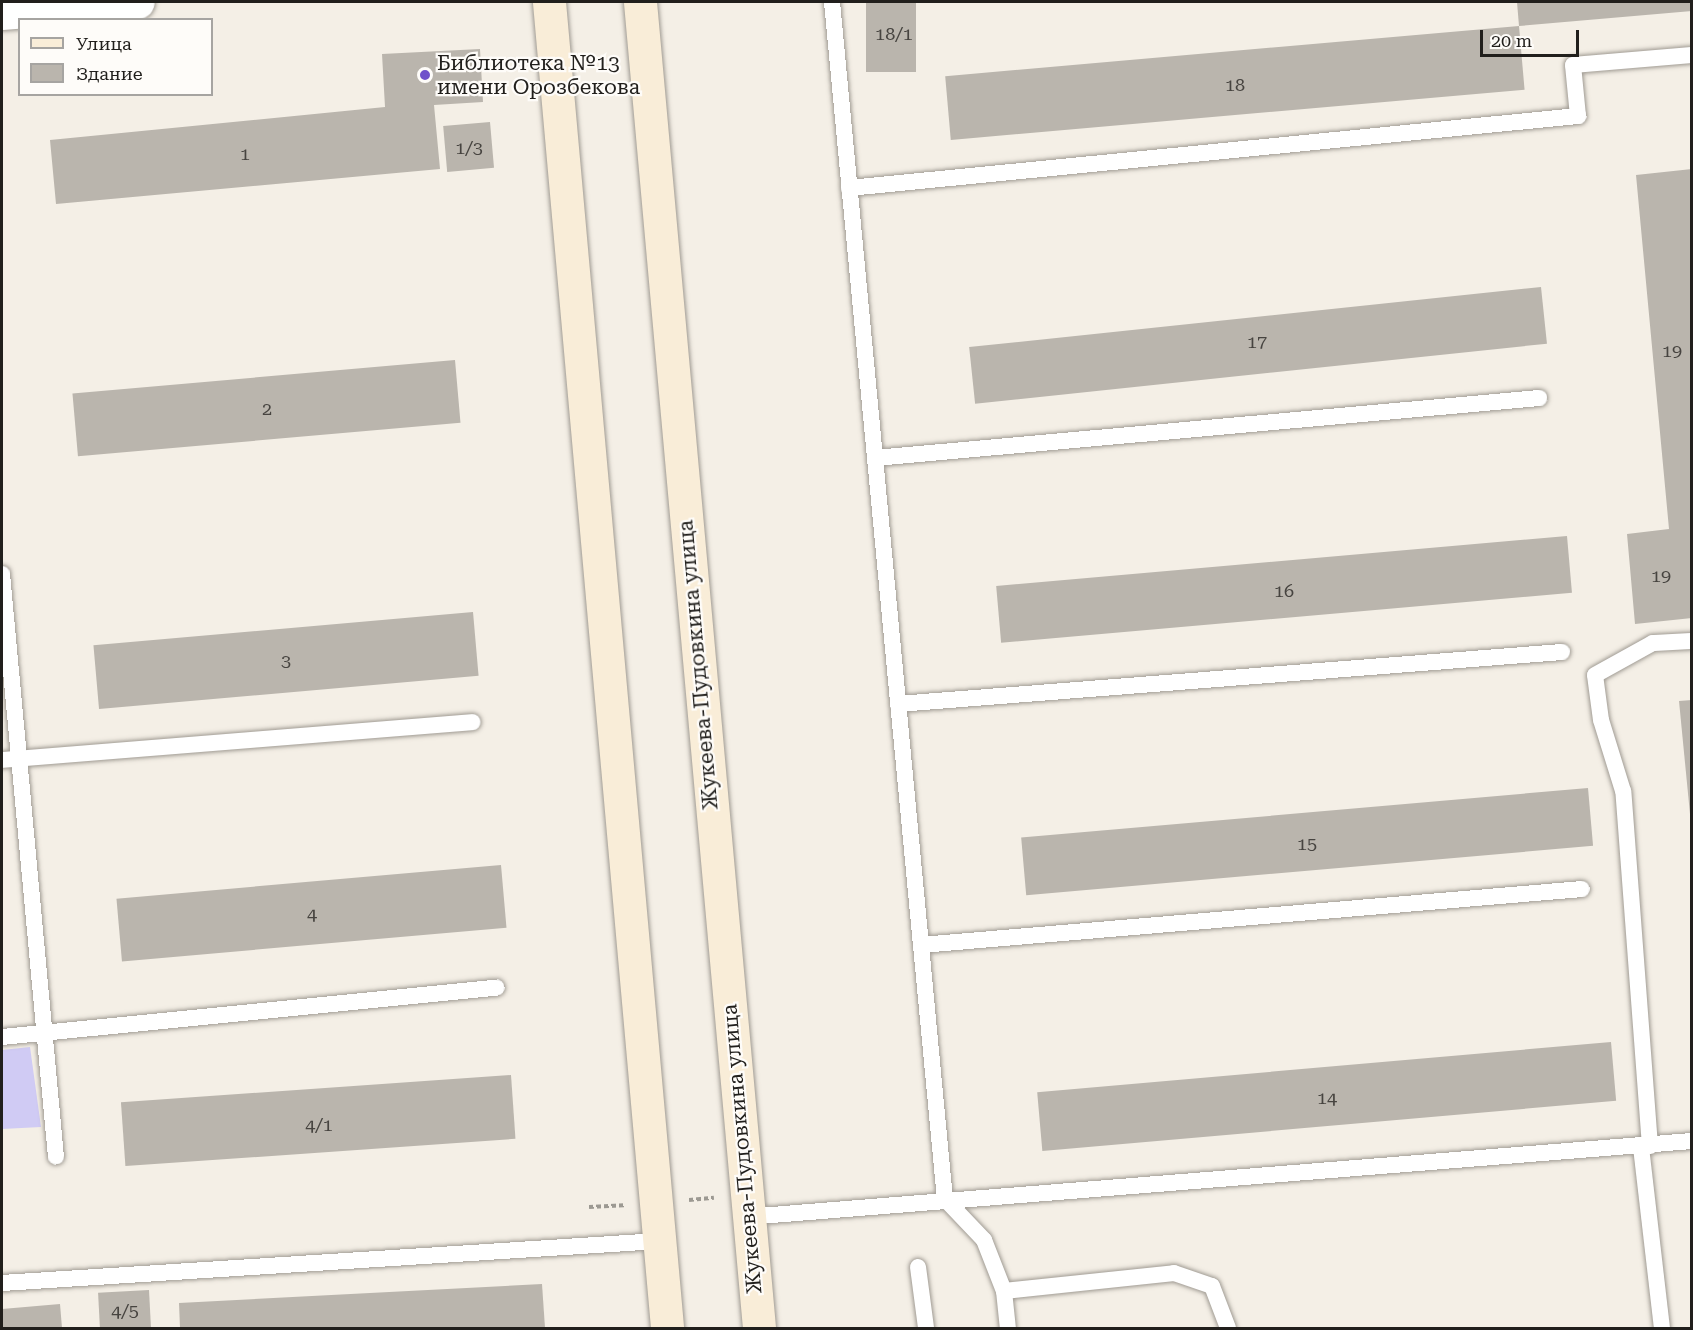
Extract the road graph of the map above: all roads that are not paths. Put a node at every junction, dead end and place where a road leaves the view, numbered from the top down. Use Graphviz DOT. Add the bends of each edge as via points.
graph roads {
  1 [pos="138,2"];
  2 [pos="549,2"];
  3 [pos="640,2"];
  4 [pos="832,2"];
  5 [pos="2,13"];
  6 [pos="1692,55"];
  7 [pos="849,188"];
  8 [pos="1539,398"];
  9 [pos="875,458"];
  10 [pos="2,574"];
  11 [pos="1692,641"];
  12 [pos="1563,652"];
  13 [pos="898,704"];
  14 [pos="472,722"];
  15 [pos="19,758"];
  16 [pos="2,760"];
  17 [pos="1582,889"];
  18 [pos="921,945"];
  19 [pos="497,988"];
  20 [pos="45,1033"];
  21 [pos="2,1037"];
  22 [pos="1692,1141"];
  23 [pos="1646,1146"];
  24 [pos="56,1157"];
  25 [pos="945,1199"];
  26 [pos="747,1217"];
  27 [pos="658,1241"];
  28 [pos="918,1267"];
  29 [pos="2,1283"];
  30 [pos="1004,1291"];
  31 [pos="667,1329"];
  32 [pos="759,1329"];
  33 [pos="926,1329"];
  34 [pos="1008,1329"];
  35 [pos="1228,1329"];
  36 [pos="1662,1329"];
  1 -- 5 [label="street"];
  2 -- 27 [label="main road"];
  3 -- 26 [label="main road, Жукеева-Пудовкина улица"];
  4 -- 7 [label="lane"];
  6 -- 7 [label="lane" via="1573,65 1578,116"];
  7 -- 9 [label="lane"];
  8 -- 9 [label="lane"];
  9 -- 13 [label="lane"];
  10 -- 15 [label="lane"];
  11 -- 23 [label="lane" via="1653,644 1595,675 1601,720 1623,792"];
  12 -- 13 [label="lane"];
  13 -- 18 [label="lane"];
  14 -- 15 [label="lane"];
  15 -- 16 [label="lane"];
  15 -- 20 [label="lane"];
  17 -- 18 [label="lane"];
  18 -- 25 [label="lane"];
  19 -- 20 [label="lane"];
  20 -- 21 [label="lane"];
  20 -- 24 [label="lane"];
  22 -- 23 [label="lane"];
  23 -- 25 [label="lane"];
  23 -- 36 [label="lane"];
  25 -- 26 [label="lane"];
  25 -- 30 [label="lane" via="984,1240"];
  26 -- 32 [label="main road, Жукеева-Пудовкина улица"];
  27 -- 29 [label="lane"];
  27 -- 31 [label="main road"];
  28 -- 33 [label="lane"];
  30 -- 34 [label="lane"];
  30 -- 35 [label="lane" via="1173,1273 1212,1286"];
}
